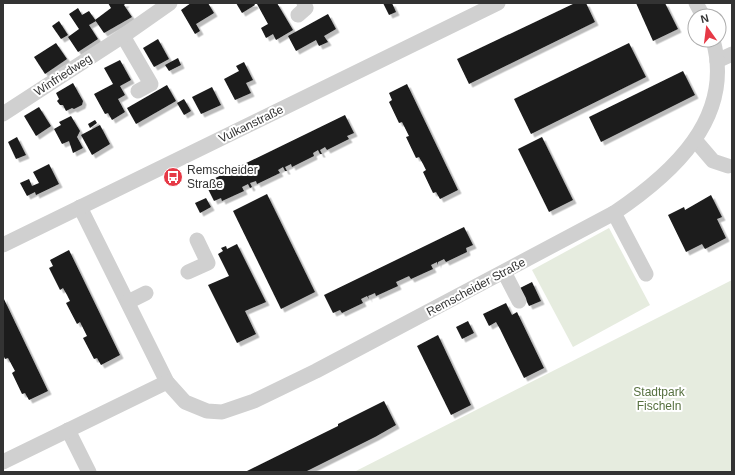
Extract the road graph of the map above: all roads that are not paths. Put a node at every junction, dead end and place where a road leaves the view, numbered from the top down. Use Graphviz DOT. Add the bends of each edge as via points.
graph roads {
  1 [pos="170,3"];
  2 [pos="498,3"];
  3 [pos="123,36"];
  4 [pos="715,48"];
  5 [pos="732,54"];
  6 [pos="717,61"];
  7 [pos="138,91"];
  8 [pos="3,114"];
  9 [pos="695,140"];
  10 [pos="728,166"];
  11 [pos="80,207"];
  12 [pos="614,213"];
  13 [pos="197,240"];
  14 [pos="3,245"];
  15 [pos="188,272"];
  16 [pos="504,272"];
  17 [pos="646,274"];
  18 [pos="146,292"];
  19 [pos="519,301"];
  20 [pos="128,302"];
  21 [pos="167,382"];
  22 [pos="68,430"];
  23 [pos="3,462"];
  24 [pos="89,472"];
  1 -- 3 [label="street, Winfriedweg"];
  2 -- 11 [label="street, Vulkanstraße"];
  3 -- 7 [label="street" via="151,84"];
  3 -- 8 [label="street, Winfriedweg"];
  4 -- 6 [label="street, Remscheider Straße"];
  5 -- 6 [label="street"];
  6 -- 9 [label="street, Remscheider Straße" via="712,110"];
  9 -- 10 [label="street" via="713,161"];
  9 -- 12 [label="street, Remscheider Straße" via="647,191"];
  11 -- 14 [label="street, Vulkanstraße"];
  11 -- 20 [label="street, Remscheider Straße"];
  12 -- 16 [label="street, Remscheider Straße"];
  12 -- 17 [label="street"];
  13 -- 15 [label="street" via="208,263"];
  16 -- 19 [label="street"];
  16 -- 21 [label="street, Remscheider Straße" via="316,371 254,401 222,412 207,412 186,402"];
  18 -- 20 [label="street"];
  20 -- 21 [label="street, Remscheider Straße"];
  21 -- 22 [label="street"];
  22 -- 23 [label="street"];
  22 -- 24 [label="street"];
}
